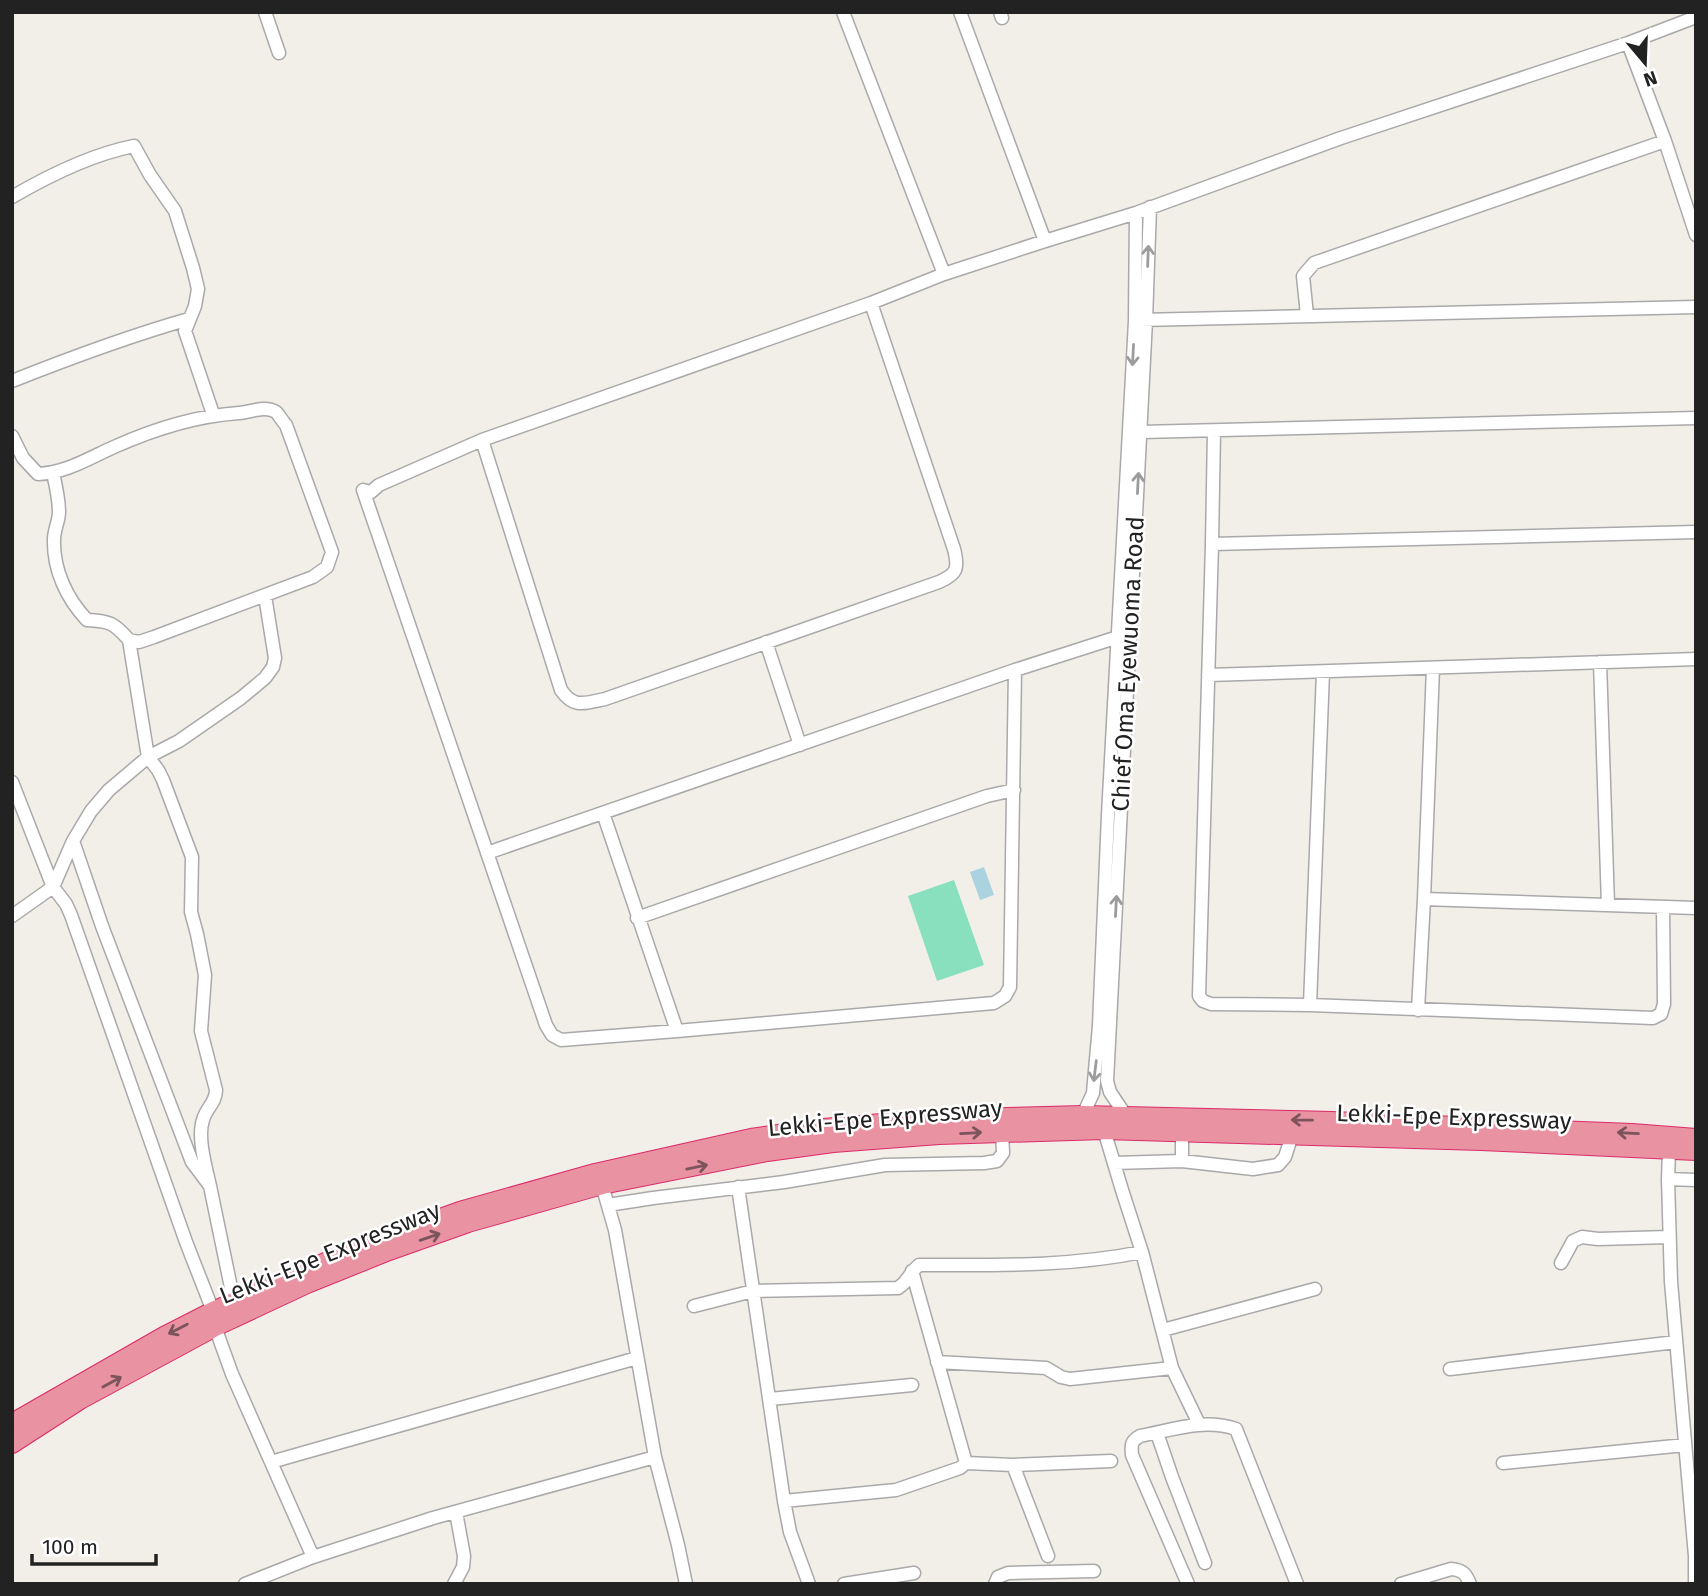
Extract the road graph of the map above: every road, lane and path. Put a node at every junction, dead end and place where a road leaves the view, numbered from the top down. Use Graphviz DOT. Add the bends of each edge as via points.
graph roads {
  1 [pos="265,12"];
  2 [pos="843,12"];
  3 [pos="960,12"];
  4 [pos="1696,17"];
  5 [pos="1628,43"];
  6 [pos="279,53"];
  7 [pos="1665,141"];
  8 [pos="12,197"];
  9 [pos="1150,207"];
  10 [pos="1136,213"];
  11 [pos="1696,235"];
  12 [pos="1045,241"];
  13 [pos="944,274"];
  14 [pos="871,303"];
  15 [pos="1696,307"];
  16 [pos="1307,315"];
  17 [pos="189,319"];
  18 [pos="1140,320"];
  19 [pos="12,381"];
  20 [pos="213,414"];
  21 [pos="1696,418"];
  22 [pos="1214,431"];
  23 [pos="1141,432"];
  24 [pos="12,436"];
  25 [pos="482,440"];
  26 [pos="18,458"];
  27 [pos="53,473"];
  28 [pos="1696,532"];
  29 [pos="1212,544"];
  30 [pos="265,596"];
  31 [pos="1124,637"];
  32 [pos="129,640"];
  33 [pos="766,642"];
  34 [pos="1696,659"];
  35 [pos="1600,662"];
  36 [pos="1433,668"];
  37 [pos="1014,670"];
  38 [pos="1323,672"];
  39 [pos="1208,675"];
  40 [pos="800,745"];
  41 [pos="148,757"];
  42 [pos="12,782"];
  43 [pos="1014,790"];
  44 [pos="603,813"];
  45 [pos="73,841"];
  46 [pos="487,853"];
  47 [pos="54,887"];
  48 [pos="1424,898"];
  49 [pos="1608,905"];
  50 [pos="1663,907"];
  51 [pos="1696,908"];
  52 [pos="12,916"];
  53 [pos="637,918"];
  54 [pos="1310,1005"];
  55 [pos="1418,1010"];
  56 [pos="677,1031"];
  57 [pos="1083,1115"];
  58 [pos="1126,1116"];
  59 [pos="1104,1129"];
  60 [pos="1182,1131"];
  61 [pos="1002,1132"];
  62 [pos="1456,1134"];
  63 [pos="1292,1135"];
  64 [pos="1696,1138"];
  65 [pos="1670,1150"];
  66 [pos="1696,1151"];
  67 [pos="1182,1161"];
  68 [pos="1114,1163"];
  69 [pos="648,1177"];
  70 [pos="1668,1179"];
  71 [pos="1696,1180"];
  72 [pos="602,1185"];
  73 [pos="209,1186"];
  74 [pos="738,1187"];
  75 [pos="653,1198"];
  76 [pos="608,1205"];
  77 [pos="1669,1237"];
  78 [pos="1142,1252"];
  79 [pos="1561,1263"];
  80 [pos="912,1271"];
  81 [pos="1314,1289"];
  82 [pos="753,1291"];
  83 [pos="234,1302"];
  84 [pos="694,1306"];
  85 [pos="214,1319"];
  86 [pos="1163,1330"];
  87 [pos="1676,1342"];
  88 [pos="637,1358"];
  89 [pos="937,1362"];
  90 [pos="1171,1368"];
  91 [pos="1450,1368"];
  92 [pos="912,1385"];
  93 [pos="769,1399"];
  94 [pos="12,1423"];
  95 [pos="1199,1424"];
  96 [pos="1157,1433"];
  97 [pos="12,1444"];
  98 [pos="1685,1445"];
  99 [pos="655,1457"];
  100 [pos="1111,1461"];
  101 [pos="271,1462"];
  102 [pos="967,1463"];
  103 [pos="1503,1463"];
  104 [pos="1013,1465"];
  105 [pos="784,1501"];
  106 [pos="456,1512"];
  107 [pos="1048,1556"];
  108 [pos="313,1557"];
  109 [pos="1205,1563"];
  110 [pos="1094,1571"];
  111 [pos="914,1573"];
  112 [pos="245,1584"];
  113 [pos="454,1584"];
  114 [pos="685,1584"];
  115 [pos="809,1584"];
  116 [pos="844,1584"];
  117 [pos="995,1584"];
  118 [pos="1188,1584"];
  119 [pos="1297,1584"];
  120 [pos="1401,1584"];
  121 [pos="1471,1584"];
  122 [pos="1695,1584"];
  1 -- 6 [label="street"];
  2 -- 13 [label="street"];
  3 -- 12 [label="street"];
  4 -- 5 [label="street"];
  5 -- 7 [label="street"];
  5 -- 9 [label="street"];
  7 -- 11 [label="street"];
  7 -- 16 [label="street" via="1314,263 1303,276"];
  8 -- 17 [label="street" via="82,163 134,146 175,211 198,289"];
  9 -- 10 [label="street"];
  18 -- 9 [label="street, Chief Oma Eyewuoma Road, one-way"];
  10 -- 12 [label="street"];
  10 -- 18 [label="street, Chief Oma Eyewuoma Road"];
  12 -- 13 [label="street"];
  13 -- 14 [label="street"];
  14 -- 25 [label="street"];
  14 -- 33 [label="street" via="954,549 956,570 939,582"];
  15 -- 16 [label="street"];
  16 -- 18 [label="street"];
  17 -- 19 [label="street"];
  17 -- 20 [label="street" via="185,331"];
  18 -- 23 [label="street, Chief Oma Eyewuoma Road"];
  18 -- 31 [label="street, Chief Oma Eyewuoma Road, one-way"];
  20 -- 27 [label="street" via="164,427"];
  20 -- 30 [label="street" via="263,408 276,412 286,425 332,552 327,567 313,577"];
  21 -- 22 [label="street"];
  22 -- 23 [label="street"];
  22 -- 29 [label="street"];
  31 -- 23 [label="street, Chief Oma Eyewuoma Road, one-way"];
  24 -- 26 [label="street"];
  25 -- 33 [label="street" via="561,690 573,703 605,699"];
  25 -- 46 [label="street" via="371,492 363,490"];
  26 -- 27 [label="street" via="38,474"];
  27 -- 32 [label="street" via="60,516 54,538 55,563 66,591 87,620 116,626"];
  28 -- 29 [label="street"];
  29 -- 39 [label="street"];
  30 -- 32 [label="street" via="146,640"];
  30 -- 41 [label="street" via="273,667 241,698"];
  31 -- 37 [label="street"];
  31 -- 57 [label="street, Chief Oma Eyewuoma Road, one-way" via="1108,828 1100,1026 1093,1093"];
  58 -- 31 [label="street, Chief Oma Eyewuoma Road, one-way" via="1107,1081"];
  32 -- 41 [label="street"];
  33 -- 40 [label="street"];
  34 -- 35 [label="street"];
  35 -- 36 [label="street"];
  35 -- 49 [label="street"];
  36 -- 38 [label="street"];
  36 -- 48 [label="street"];
  37 -- 40 [label="street"];
  37 -- 43 [label="street"];
  38 -- 39 [label="street"];
  38 -- 54 [label="street"];
  39 -- 54 [label="street" via="1199,996 1211,1003"];
  40 -- 44 [label="street"];
  41 -- 45 [label="street" via="109,790"];
  41 -- 73 [label="street" via="163,780 192,857 191,912 205,975 201,1031 216,1090 201,1124"];
  42 -- 47 [label="street"];
  43 -- 53 [label="street"];
  43 -- 56 [label="street" via="1010,987 1005,996 995,1003"];
  44 -- 46 [label="street"];
  44 -- 53 [label="street"];
  45 -- 47 [label="street"];
  45 -- 73 [label="street" via="192,1162"];
  46 -- 56 [label="street" via="552,1034 561,1040"];
  47 -- 52 [label="street"];
  47 -- 85 [label="street" via="71,915"];
  48 -- 49 [label="street"];
  48 -- 55 [label="street"];
  49 -- 50 [label="street"];
  50 -- 51 [label="street"];
  50 -- 55 [label="street" via="1664,1004 1661,1014 1653,1018"];
  53 -- 56 [label="street"];
  54 -- 55 [label="street"];
  57 -- 58 [label="highway, Lekki-Epe Expressway"];
  57 -- 83 [label="highway, Lekki-Epe Expressway" via="928,1119 812,1129 662,1157 460,1211 360,1247"];
  62 -- 58 [label="highway, Lekki-Epe Expressway, one-way" via="1332,1121"];
  59 -- 60 [label="highway, Lekki-Epe Expressway"];
  59 -- 61 [label="highway, Lekki-Epe Expressway"];
  59 -- 68 [label="street"];
  60 -- 63 [label="highway, Lekki-Epe Expressway"];
  60 -- 67 [label="street"];
  69 -- 61 [label="highway, Lekki-Epe Expressway, one-way" via="834,1143"];
  61 -- 74 [label="street" via="1003,1153 997,1161 885,1165"];
  62 -- 63 [label="highway, Lekki-Epe Expressway"];
  64 -- 62 [label="highway, Lekki-Epe Expressway, one-way" via="1632,1133"];
  62 -- 65 [label="highway, Lekki-Epe Expressway"];
  63 -- 67 [label="street" via="1278,1165 1253,1169"];
  65 -- 66 [label="highway, Lekki-Epe Expressway"];
  65 -- 70 [label="street"];
  67 -- 68 [label="street"];
  68 -- 78 [label="street"];
  69 -- 72 [label="highway, Lekki-Epe Expressway"];
  69 -- 75 [label="street"];
  70 -- 71 [label="street"];
  70 -- 77 [label="street"];
  72 -- 76 [label="street"];
  85 -- 72 [label="highway, Lekki-Epe Expressway, one-way" via="468,1223"];
  73 -- 83 [label="street"];
  74 -- 75 [label="street"];
  74 -- 82 [label="street"];
  75 -- 76 [label="street"];
  76 -- 88 [label="street"];
  77 -- 79 [label="street" via="1582,1237 1573,1241"];
  77 -- 87 [label="street"];
  78 -- 80 [label="street" via="1070,1263 919,1265"];
  78 -- 86 [label="street"];
  80 -- 82 [label="street" via="898,1288"];
  80 -- 89 [label="street"];
  81 -- 86 [label="street"];
  82 -- 84 [label="street"];
  82 -- 93 [label="street"];
  83 -- 85 [label="highway, Lekki-Epe Expressway"];
  85 -- 94 [label="highway, Lekki-Epe Expressway, one-way" via="164,1336"];
  97 -- 85 [label="highway, Lekki-Epe Expressway, one-way"];
  85 -- 101 [label="street" via="232,1374"];
  86 -- 90 [label="street"];
  87 -- 91 [label="street"];
  87 -- 98 [label="street"];
  88 -- 99 [label="street"];
  88 -- 101 [label="street"];
  89 -- 90 [label="street" via="1046,1368 1070,1379"];
  89 -- 102 [label="street"];
  90 -- 95 [label="street"];
  92 -- 93 [label="street"];
  93 -- 105 [label="street"];
  95 -- 96 [label="street"];
  95 -- 119 [label="street" via="1236,1429"];
  96 -- 109 [label="street"];
  96 -- 118 [label="street" via="1134,1440 1132,1455"];
  98 -- 103 [label="street"];
  98 -- 122 [label="street"];
  99 -- 106 [label="street"];
  99 -- 114 [label="street"];
  100 -- 104 [label="street"];
  101 -- 108 [label="street"];
  102 -- 104 [label="street"];
  102 -- 105 [label="street" via="896,1490"];
  104 -- 107 [label="street"];
  105 -- 115 [label="street"];
  106 -- 108 [label="street"];
  106 -- 113 [label="street" via="464,1556"];
  108 -- 112 [label="street"];
  110 -- 117 [label="street" via="1008,1573"];
  111 -- 116 [label="street"];
  120 -- 121 [label="street" via="1451,1569 1460,1569"];
}
